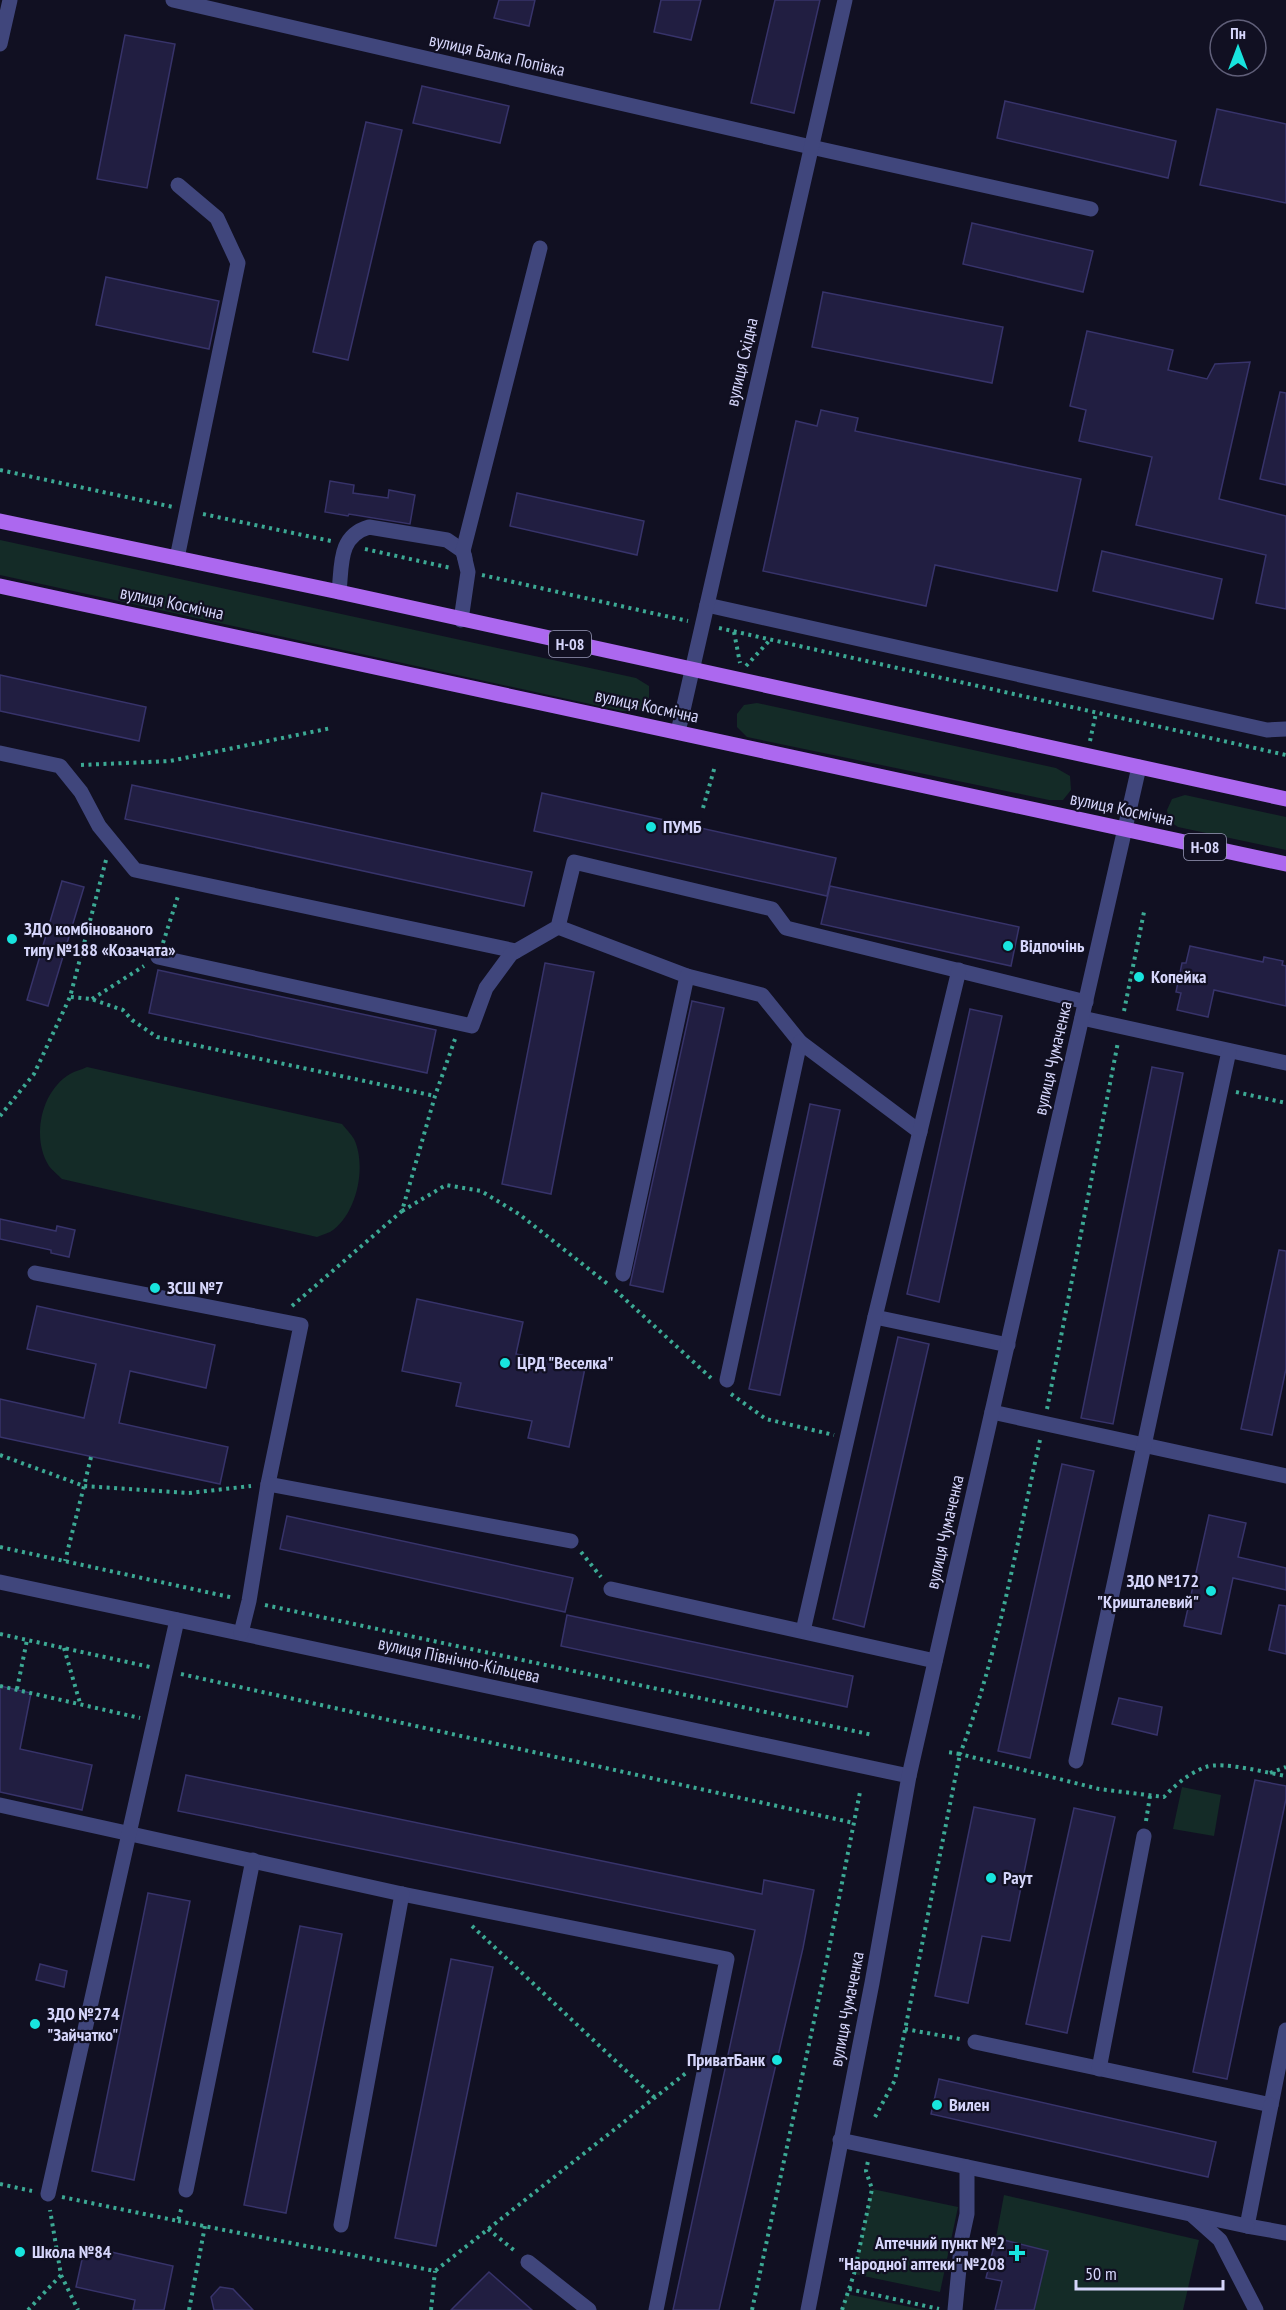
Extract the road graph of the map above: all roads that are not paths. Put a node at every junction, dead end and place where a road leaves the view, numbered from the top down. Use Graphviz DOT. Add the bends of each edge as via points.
graph roads {
  1 [pos="10,0"];
  2 [pos="173,0"];
  3 [pos="845,0"];
  4 [pos="0,44"];
  5 [pos="811,147"];
  6 [pos="178,185"];
  7 [pos="1091,209"];
  8 [pos="540,248"];
  9 [pos="0,521"];
  10 [pos="463,551"];
  11 [pos="177,558"];
  12 [pos="0,585"];
  13 [pos="339,592"];
  14 [pos="707,605"];
  15 [pos="461,620"];
  16 [pos="692,670"];
  17 [pos="1286,729"];
  18 [pos="678,732"];
  19 [pos="0,753"];
  20 [pos="1139,767"];
  21 [pos="1286,799"];
  22 [pos="1125,829"];
  23 [pos="1286,864"];
  24 [pos="558,927"];
  25 [pos="516,951"];
  26 [pos="158,957"];
  27 [pos="959,970"];
  28 [pos="687,976"];
  29 [pos="1086,1002"];
  30 [pos="1082,1018"];
  31 [pos="800,1042"];
  32 [pos="1229,1051"];
  33 [pos="1286,1063"];
  34 [pos="920,1132"];
  35 [pos="35,1273"];
  36 [pos="623,1274"];
  37 [pos="875,1317"];
  38 [pos="1008,1345"];
  39 [pos="723,1384"];
  40 [pos="992,1412"];
  41 [pos="1145,1446"];
  42 [pos="1286,1476"];
  43 [pos="268,1484"];
  44 [pos="571,1541"];
  45 [pos="0,1582"];
  46 [pos="611,1589"];
  47 [pos="177,1620"];
  48 [pos="803,1631"];
  49 [pos="241,1633"];
  50 [pos="935,1661"];
  51 [pos="1076,1761"];
  52 [pos="909,1776"];
  53 [pos="0,1805"];
  54 [pos="129,1833"];
  55 [pos="1144,1836"];
  56 [pos="253,1860"];
  57 [pos="402,1894"];
  58 [pos="1286,2030"];
  59 [pos="975,2042"];
  60 [pos="1099,2069"];
  61 [pos="1271,2105"];
  62 [pos="840,2140"];
  63 [pos="967,2167"];
  64 [pos="186,2190"];
  65 [pos="48,2194"];
  66 [pos="1190,2213"];
  67 [pos="341,2225"];
  68 [pos="1247,2226"];
  69 [pos="1286,2234"];
  70 [pos="528,2262"];
  71 [pos="589,2310"];
  72 [pos="656,2310"];
  73 [pos="808,2310"];
  74 [pos="955,2310"];
  75 [pos="1256,2310"];
  1 -- 4 [label="street"];
  2 -- 5 [label="street, вулиця Балка Попівка"];
  3 -- 5 [label="street, вулиця Східна"];
  5 -- 7 [label="street, вулиця Балка Попівка"];
  5 -- 14 [label="street, вулиця Східна"];
  6 -- 11 [label="street" via="217,218 238,263"];
  8 -- 10 [label="street"];
  9 -- 11 [label="main road, Н-08"];
  10 -- 13 [label="street" via="447,540 369,527 359,530 345,544"];
  10 -- 15 [label="street" via="468,572"];
  11 -- 13 [label="main road, Н-08"];
  12 -- 18 [label="main road, вулиця Космічна / Н-08"];
  13 -- 15 [label="main road, Н-08"];
  14 -- 16 [label="street, вулиця Східна"];
  14 -- 17 [label="street" via="1267,730"];
  15 -- 16 [label="main road, Н-08"];
  16 -- 18 [label="street, вулиця Східна"];
  16 -- 20 [label="main road, Н-08"];
  18 -- 22 [label="main road, вулиця Космічна / Н-08"];
  19 -- 25 [label="street" via="60,766 81,792 99,826 135,870"];
  20 -- 21 [label="main road, Н-08"];
  20 -- 22 [label="street, вулиця Чумаченка"];
  22 -- 23 [label="main road, вулиця Космічна / Н-08"];
  22 -- 29 [label="street, вулиця Чумаченка"];
  24 -- 25 [label="street"];
  24 -- 27 [label="street" via="574,862 772,909 786,928"];
  24 -- 28 [label="street"];
  25 -- 26 [label="street" via="486,988 472,1026"];
  27 -- 29 [label="street"];
  27 -- 34 [label="street"];
  28 -- 31 [label="street" via="762,995"];
  28 -- 36 [label="street"];
  29 -- 30 [label="street, вулиця Чумаченка"];
  30 -- 32 [label="street"];
  30 -- 38 [label="street, вулиця Чумаченка"];
  31 -- 34 [label="street"];
  31 -- 39 [label="street"];
  32 -- 33 [label="street"];
  32 -- 41 [label="street"];
  34 -- 37 [label="street"];
  35 -- 43 [label="street" via="301,1325"];
  37 -- 38 [label="street"];
  37 -- 48 [label="street"];
  38 -- 40 [label="street, вулиця Чумаченка"];
  40 -- 41 [label="street"];
  40 -- 50 [label="street, вулиця Чумаченка"];
  41 -- 42 [label="street"];
  41 -- 51 [label="street"];
  43 -- 44 [label="street"];
  43 -- 49 [label="street"];
  45 -- 47 [label="street, вулиця Північно-Кільцева"];
  46 -- 48 [label="street"];
  47 -- 49 [label="street, вулиця Північно-Кільцева"];
  47 -- 54 [label="street"];
  48 -- 50 [label="street"];
  49 -- 52 [label="street, вулиця Північно-Кільцева"];
  50 -- 52 [label="street, вулиця Чумаченка"];
  52 -- 62 [label="street, вулиця Чумаченка"];
  53 -- 54 [label="street"];
  54 -- 56 [label="street"];
  54 -- 65 [label="street"];
  55 -- 60 [label="street"];
  56 -- 57 [label="street"];
  56 -- 64 [label="street"];
  57 -- 67 [label="street"];
  57 -- 72 [label="street" via="727,1959"];
  58 -- 61 [label="street"];
  59 -- 60 [label="street"];
  60 -- 61 [label="street"];
  61 -- 68 [label="street"];
  62 -- 63 [label="street"];
  62 -- 73 [label="street, вулиця Чумаченка"];
  63 -- 66 [label="street"];
  63 -- 74 [label="street" via="967,2214"];
  66 -- 68 [label="street"];
  66 -- 75 [label="street" via="1220,2240"];
  68 -- 69 [label="street"];
  70 -- 71 [label="street"];
}
